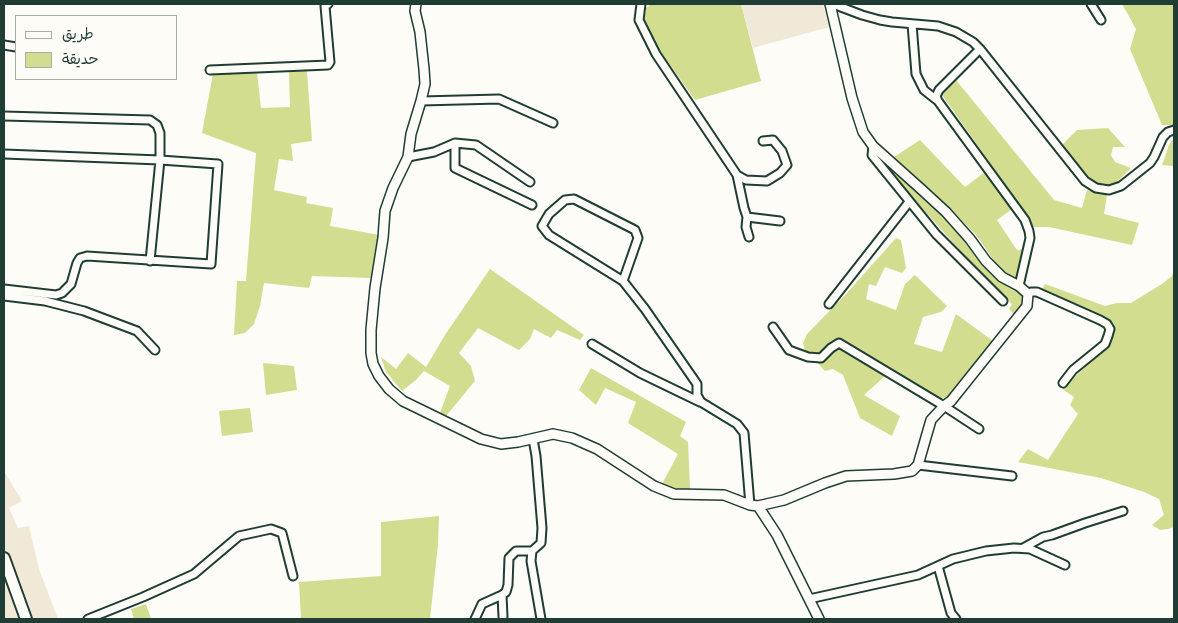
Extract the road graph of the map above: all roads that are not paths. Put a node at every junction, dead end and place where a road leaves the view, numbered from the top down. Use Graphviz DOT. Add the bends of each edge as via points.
graph roads {
  1 [pos="328,4"];
  2 [pos="416,4"];
  3 [pos="641,4"];
  4 [pos="831,4"];
  5 [pos="1091,4"];
  6 [pos="1101,20"];
  7 [pos="912,24"];
  8 [pos="980,49"];
  9 [pos="210,70"];
  10 [pos="422,101"];
  11 [pos="938,101"];
  12 [pos="4,116"];
  13 [pos="553,123"];
  14 [pos="1174,130"];
  15 [pos="763,141"];
  16 [pos="455,143"];
  17 [pos="873,146"];
  18 [pos="4,154"];
  19 [pos="408,157"];
  20 [pos="160,160"];
  21 [pos="738,175"];
  22 [pos="530,182"];
  23 [pos="909,202"];
  24 [pos="532,205"];
  25 [pos="748,217"];
  26 [pos="780,221"];
  27 [pos="749,237"];
  28 [pos="150,261"];
  29 [pos="623,281"];
  30 [pos="1019,286"];
  31 [pos="4,289"];
  32 [pos="1028,294"];
  33 [pos="4,296"];
  34 [pos="1003,301"];
  35 [pos="829,304"];
  36 [pos="773,327"];
  37 [pos="592,344"];
  38 [pos="155,350"];
  39 [pos="1063,383"];
  40 [pos="701,402"];
  41 [pos="944,406"];
  42 [pos="979,429"];
  43 [pos="533,438"];
  44 [pos="918,465"];
  45 [pos="1012,476"];
  46 [pos="754,506"];
  47 [pos="1123,511"];
  48 [pos="1023,549"];
  49 [pos="532,551"];
  50 [pos="4,559"];
  51 [pos="1065,565"];
  52 [pos="938,566"];
  53 [pos="293,576"];
  54 [pos="502,595"];
  55 [pos="809,599"];
  56 [pos="503,617"];
  57 [pos="26,619"];
  58 [pos="88,619"];
  59 [pos="475,619"];
  60 [pos="541,619"];
  61 [pos="819,619"];
  62 [pos="956,619"];
  1 -- 9 [label="street" via="328,65"];
  2 -- 10 [label="street" via="425,84"];
  3 -- 21 [label="street" via="639,20 656,54"];
  4 -- 7 [label="street" via="880,20"];
  4 -- 17 [label="street" via="852,98 863,132"];
  5 -- 6 [label="street"];
  7 -- 8 [label="street" via="948,29"];
  7 -- 11 [label="street" via="916,74 924,90"];
  8 -- 11 [label="street" via="939,90"];
  8 -- 14 [label="street" via="1090,185 1102,190 1121,186 1150,163 1163,137"];
  10 -- 13 [label="street" via="500,99"];
  10 -- 19 [label="street" via="410,134"];
  11 -- 30 [label="street" via="1025,220 1030,238"];
  12 -- 20 [label="street" via="150,120 160,132"];
  15 -- 21 [label="street" via="773,140 787,165 767,181 746,180"];
  16 -- 19 [label="street" via="434,152"];
  16 -- 22 [label="street" via="476,145"];
  16 -- 24 [label="street" via="455,168"];
  17 -- 23 [label="street" via="872,155"];
  17 -- 30 [label="street" via="946,212 1002,277"];
  18 -- 20 [label="street"];
  19 -- 43 [label="street" via="384,211 371,330 371,353 379,376 403,401 481,439 500,444"];
  20 -- 28 [label="street"];
  20 -- 28 [label="street" via="218,164 211,264"];
  21 -- 25 [label="street"];
  23 -- 34 [label="street"];
  23 -- 35 [label="street"];
  25 -- 26 [label="street"];
  25 -- 27 [label="street"];
  28 -- 31 [label="street" via="88,256 80,258 72,284 62,293"];
  29 -- 29 [label="street" via="638,238 635,230 574,199 565,200 549,214 542,226 548,235"];
  29 -- 40 [label="street" via="696,384"];
  30 -- 32 [label="street"];
  32 -- 39 [label="street" via="1037,292 1100,320 1110,329 1104,344 1072,370"];
  32 -- 41 [label="street" via="1027,306 951,402"];
  33 -- 38 [label="street" via="46,301 84,311 137,331"];
  36 -- 41 [label="street" via="789,350 821,358 839,343"];
  37 -- 40 [label="street" via="640,373"];
  40 -- 46 [label="street" via="737,424 744,433"];
  41 -- 42 [label="street"];
  41 -- 44 [label="street" via="931,420"];
  43 -- 46 [label="street" via="553,434 572,438 597,449 654,486 674,494 724,495"];
  43 -- 49 [label="street" via="542,528 541,543"];
  44 -- 45 [label="street"];
  44 -- 46 [label="street" via="912,471 894,474 846,476 784,500"];
  46 -- 55 [label="street" via="777,535"];
  47 -- 48 [label="street" via="1042,537"];
  48 -- 51 [label="street"];
  48 -- 52 [label="street" via="986,551"];
  49 -- 54 [label="street" via="516,551 509,558 508,585"];
  49 -- 60 [label="street"];
  50 -- 57 [label="main road"];
  52 -- 55 [label="street" via="918,575"];
  52 -- 62 [label="street" via="951,613"];
  53 -- 58 [label="street" via="282,533 271,529 239,536 194,574"];
  54 -- 56 [label="street"];
  54 -- 59 [label="street" via="482,604"];
  55 -- 61 [label="street"];
}
